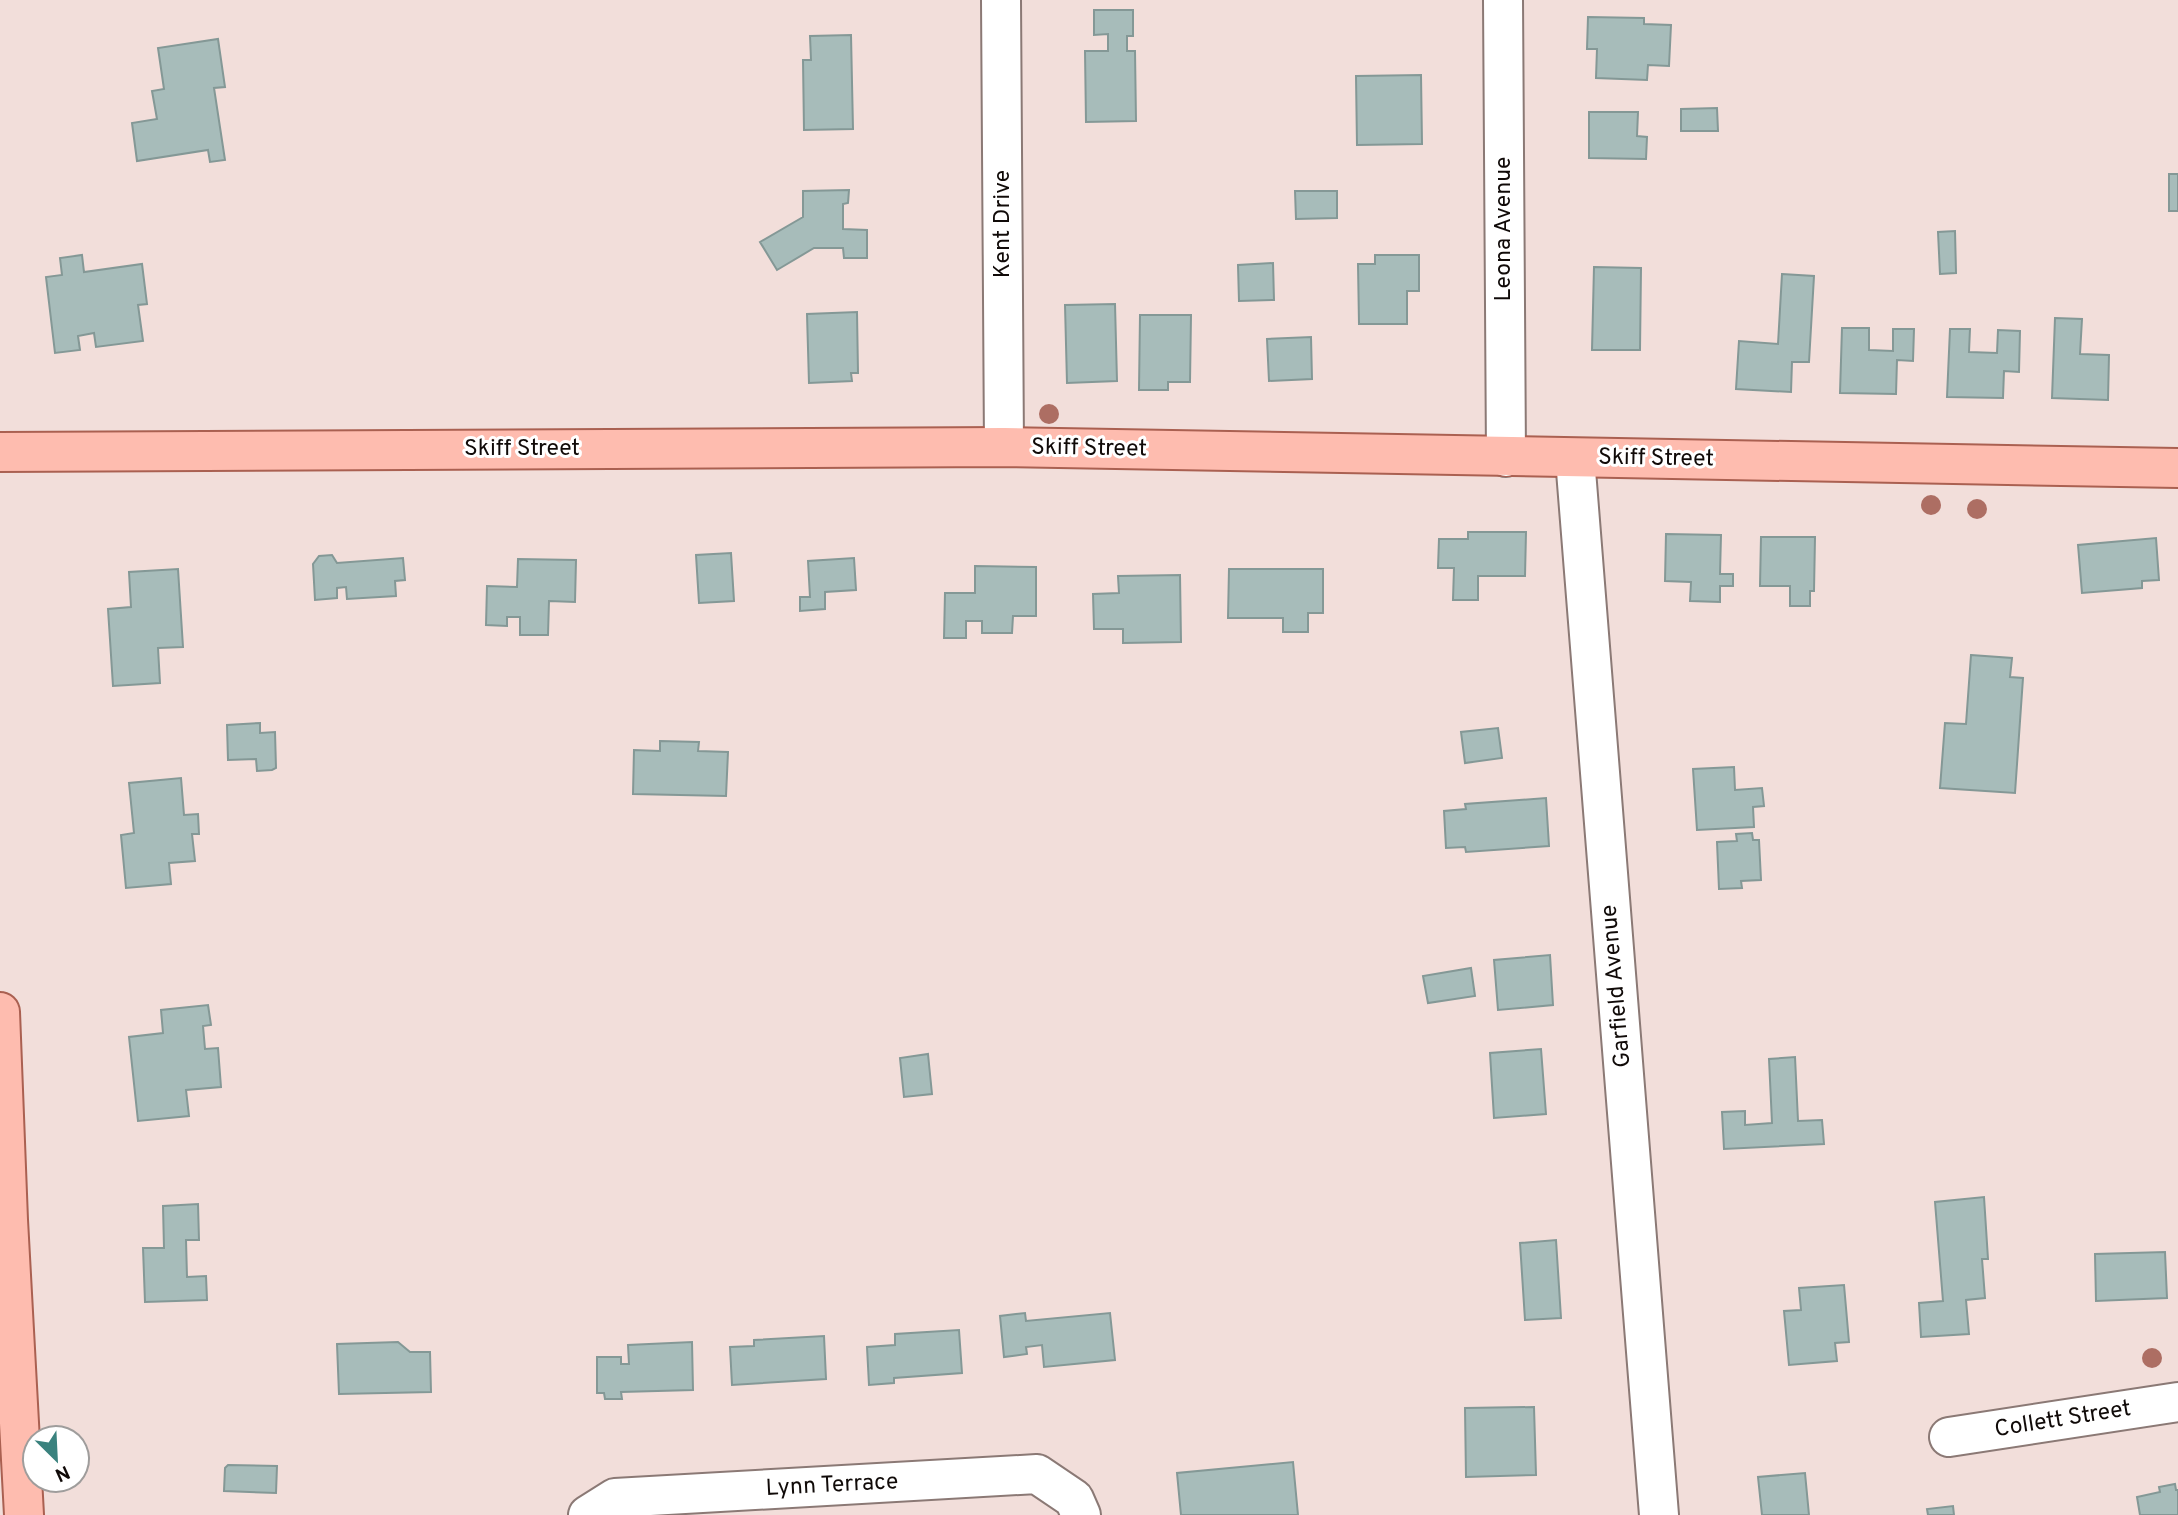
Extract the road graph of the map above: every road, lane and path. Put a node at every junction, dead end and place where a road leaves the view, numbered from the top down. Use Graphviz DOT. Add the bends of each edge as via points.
graph roads {
  1 [pos="1001,0"];
  2 [pos="1503,0"];
  3 [pos="1004,447"];
  4 [pos="0,452"];
  5 [pos="1506,457"];
  6 [pos="1575,458"];
  7 [pos="2178,468"];
  8 [pos="0,1012"];
  9 [pos="2178,1402"];
  10 [pos="1949,1437"];
  11 [pos="1077,1507"];
  12 [pos="24,1515"];
  13 [pos="588,1515"];
  14 [pos="1659,1515"];
  1 -- 3 [label="street, Kent Drive"];
  2 -- 5 [label="street, Leona Avenue"];
  3 -- 4 [label="main road, Skiff Street"];
  3 -- 5 [label="main road, Skiff Street"];
  5 -- 6 [label="main road, Skiff Street"];
  6 -- 7 [label="main road, Skiff Street"];
  6 -- 14 [label="street, Garfield Avenue"];
  8 -- 12 [label="main road"];
  9 -- 10 [label="street, Collett Street"];
  11 -- 13 [label="street, Lynn Terrace" via="1037,1474 615,1498"];
}
